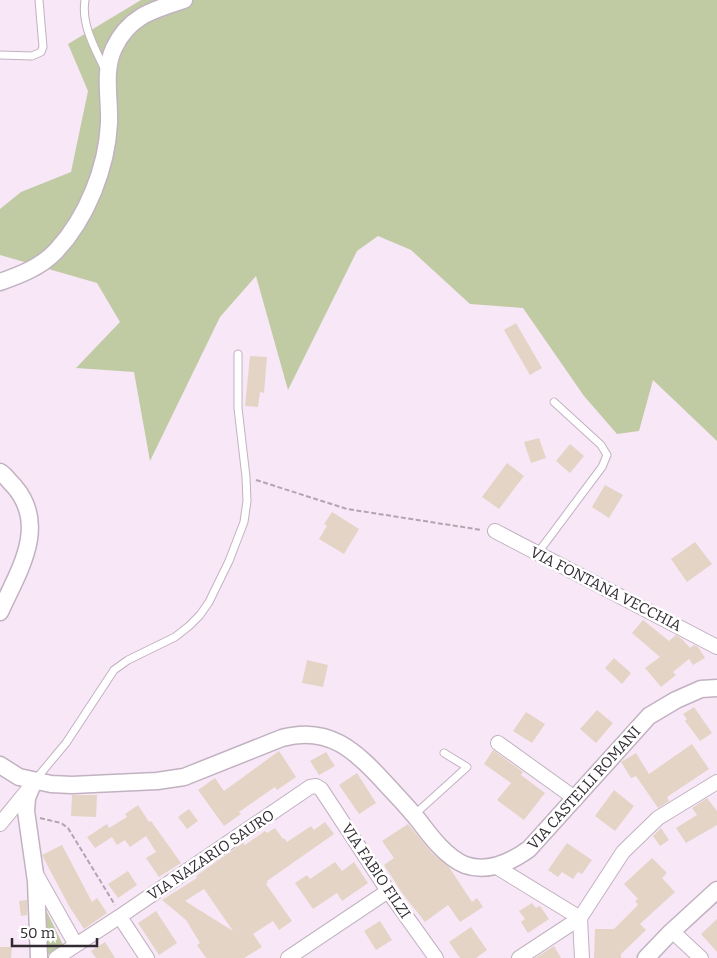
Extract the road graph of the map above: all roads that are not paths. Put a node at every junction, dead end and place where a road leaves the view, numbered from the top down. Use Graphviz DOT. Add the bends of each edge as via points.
graph roads {
  1 [pos="39,0"];
  2 [pos="85,0"];
  3 [pos="184,0"];
  4 [pos="0,55"];
  5 [pos="107,76"];
  6 [pos="0,282"];
  7 [pos="238,354"];
  8 [pos="554,402"];
  9 [pos="0,472"];
  10 [pos="495,531"];
  11 [pos="537,554"];
  12 [pos="0,612"];
  13 [pos="717,647"];
  14 [pos="717,688"];
  15 [pos="498,743"];
  16 [pos="444,753"];
  17 [pos="0,765"];
  18 [pos="34,782"];
  19 [pos="717,782"];
  20 [pos="316,786"];
  21 [pos="576,799"];
  22 [pos="414,815"];
  23 [pos="0,824"];
  24 [pos="495,866"];
  25 [pos="35,872"];
  26 [pos="388,890"];
  27 [pos="717,890"];
  28 [pos="121,916"];
  29 [pos="580,918"];
  30 [pos="672,931"];
  31 [pos="76,945"];
  32 [pos="40,958"];
  33 [pos="56,958"];
  34 [pos="146,958"];
  35 [pos="288,958"];
  36 [pos="436,958"];
  37 [pos="519,958"];
  38 [pos="582,958"];
  39 [pos="646,958"];
  40 [pos="701,958"];
  1 -- 4 [label="lane" via="40,52 32,56"];
  2 -- 5 [label="lane" via="83,9 88,33"];
  3 -- 5 [label="street" via="144,13 126,29 114,47"];
  5 -- 6 [label="street" via="107,142 81,216 56,252 21,275"];
  7 -- 18 [label="lane" via="238,408 247,508 232,554 206,606 189,626 114,670 56,757"];
  8 -- 11 [label="lane" via="601,445 607,455 602,467"];
  9 -- 12 [label="street" via="26,502 30,521 26,553"];
  10 -- 11 [label="street, VIA FONTANA VECCHIA"];
  11 -- 13 [label="street, VIA FONTANA VECCHIA"];
  14 -- 21 [label="street, VIA CASTELLI ROMANI" via="701,689 649,716"];
  15 -- 21 [label="street"];
  16 -- 22 [label="lane" via="467,767"];
  17 -- 18 [label="street, VIA CASTELLI ROMANI"];
  18 -- 22 [label="street, VIA CASTELLI ROMANI" via="72,785 184,777 282,738 312,735 341,743 364,760"];
  18 -- 23 [label="street"];
  18 -- 25 [label="street" via="26,801 26,816"];
  19 -- 29 [label="street" via="651,824 623,852"];
  20 -- 26 [label="street, VIA FABIO FILZI"];
  20 -- 28 [label="street, VIA NAZARIO SAURO"];
  21 -- 24 [label="street, VIA CASTELLI ROMANI" via="529,849"];
  22 -- 24 [label="street, VIA CASTELLI ROMANI" via="456,860 474,867"];
  24 -- 29 [label="street"];
  25 -- 31 [label="street"];
  25 -- 32 [label="street"];
  26 -- 35 [label="street"];
  26 -- 36 [label="street, VIA FABIO FILZI"];
  27 -- 30 [label="street"];
  28 -- 31 [label="street, VIA NAZARIO SAURO"];
  28 -- 34 [label="street"];
  29 -- 37 [label="street"];
  29 -- 38 [label="street"];
  30 -- 39 [label="street"];
  30 -- 40 [label="street"];
  31 -- 33 [label="street, VIA NAZARIO SAURO"];
}
